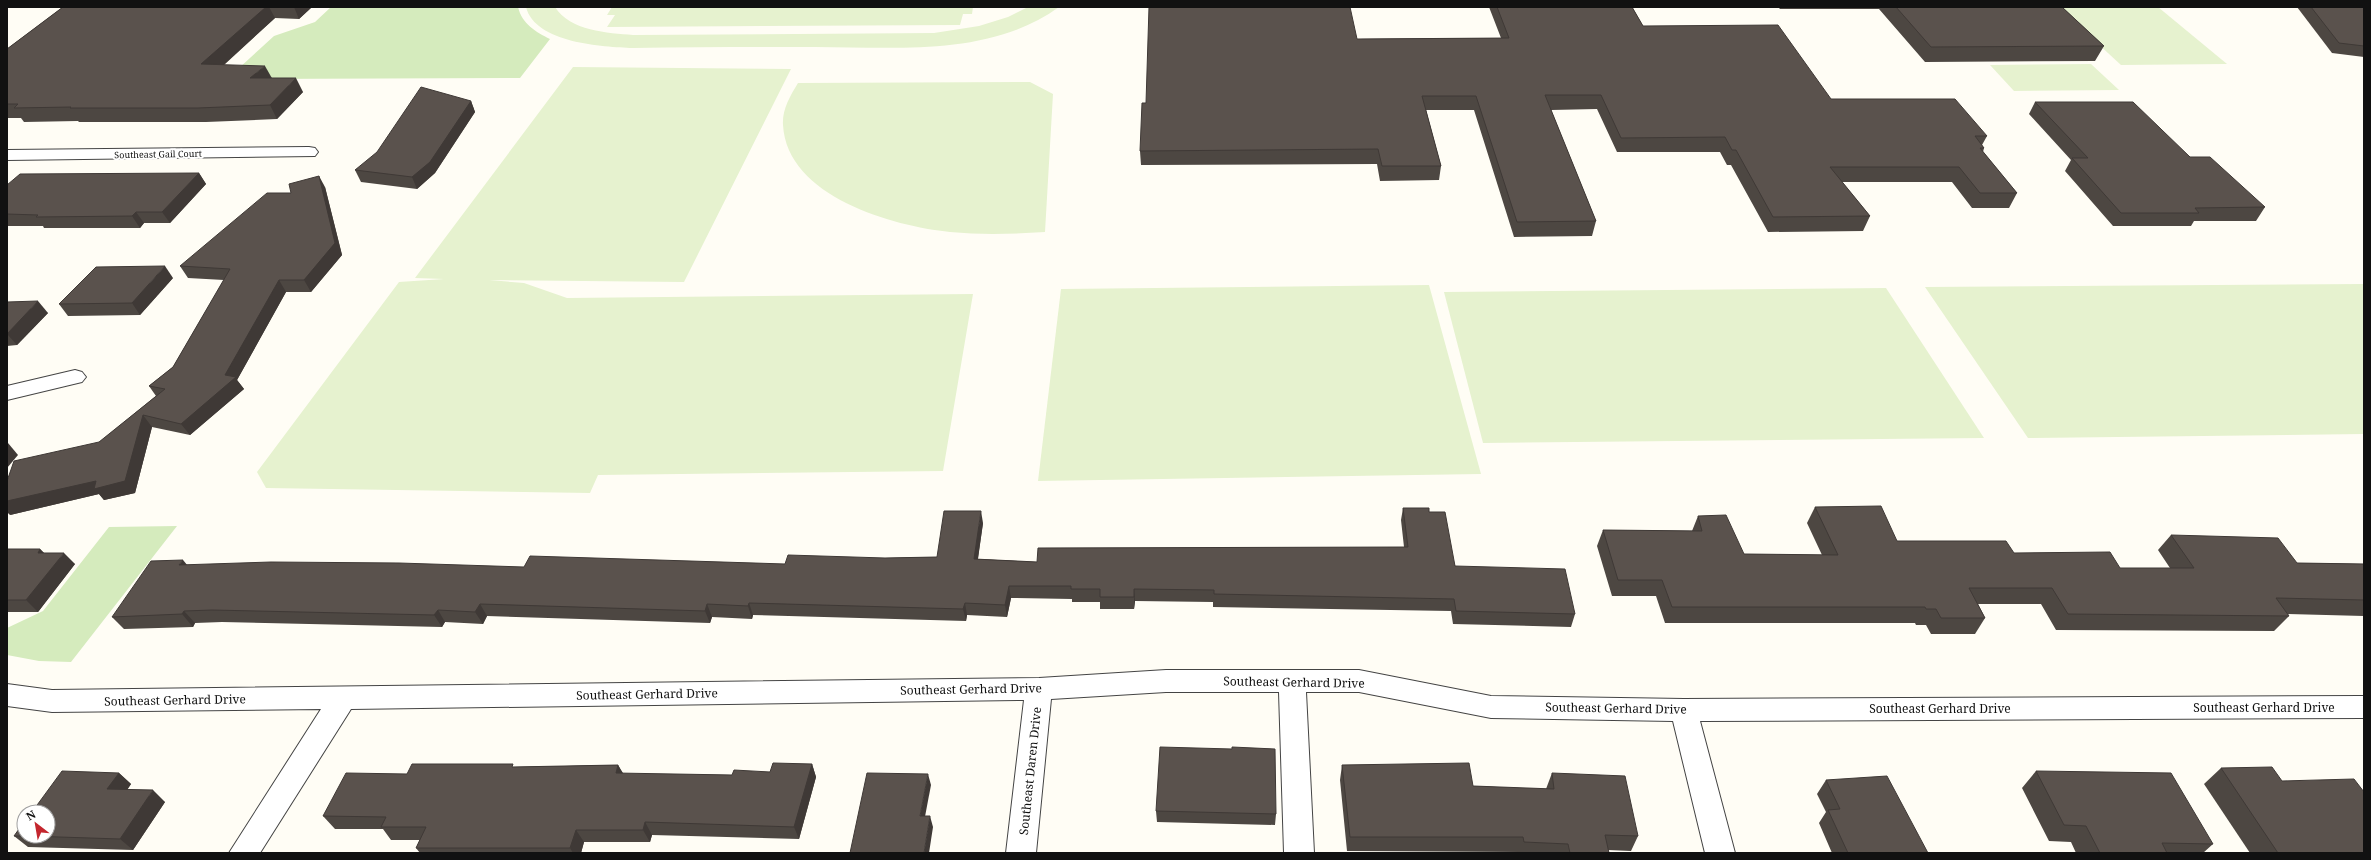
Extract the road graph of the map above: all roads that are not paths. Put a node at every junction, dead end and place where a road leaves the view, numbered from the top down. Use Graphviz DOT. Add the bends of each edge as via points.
graph roads {
  1 [pos="309,152"];
  2 [pos="7,155"];
  3 [pos="75,377"];
  4 [pos="7,393"];
  5 [pos="1292,681"];
  6 [pos="1039,688"];
  7 [pos="7,696"];
  8 [pos="343,698"];
  9 [pos="2364,706"];
  10 [pos="1684,710"];
  11 [pos="244,853"];
  12 [pos="1021,853"];
  13 [pos="1299,853"];
  14 [pos="1720,853"];
  1 -- 2 [label="street, Southeast Gail Court"];
  3 -- 4 [label="street"];
  5 -- 6 [label="street, Southeast Gerhard Drive" via="1166,681"];
  5 -- 10 [label="street, Southeast Gerhard Drive" via="1359,681 1491,707"];
  5 -- 13 [label="street"];
  6 -- 8 [label="street, Southeast Gerhard Drive"];
  6 -- 12 [label="street, Southeast Daren Drive"];
  7 -- 8 [label="street, Southeast Gerhard Drive" via="52,701"];
  8 -- 11 [label="street"];
  9 -- 10 [label="street, Southeast Gerhard Drive"];
  10 -- 14 [label="street"];
}
